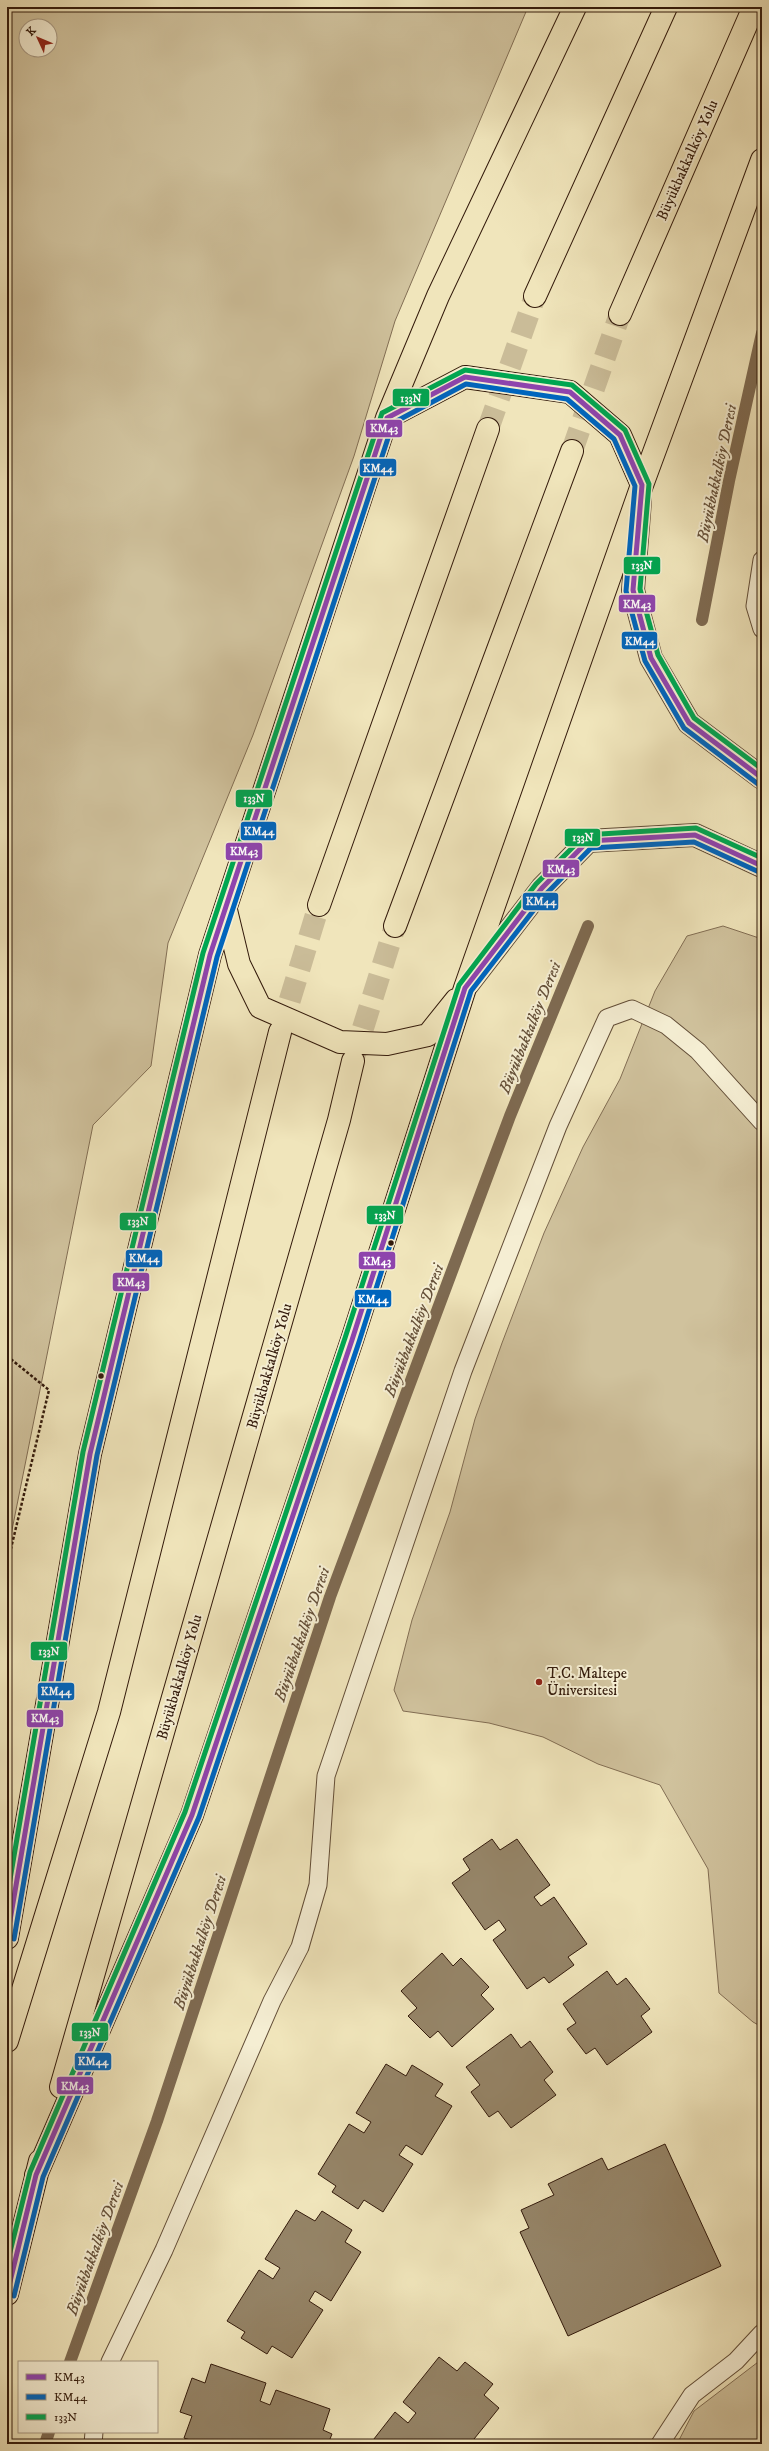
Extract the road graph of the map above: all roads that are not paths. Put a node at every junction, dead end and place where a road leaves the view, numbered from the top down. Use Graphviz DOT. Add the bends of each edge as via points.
graph roads {
  1 [pos="575,7"];
  2 [pos="666,7"];
  3 [pos="754,7"];
  4 [pos="762,160"];
  5 [pos="535,296"];
  6 [pos="620,314"];
  7 [pos="387,418"];
  8 [pos="488,429"];
  9 [pos="572,451"];
  10 [pos="642,485"];
  11 [pos="762,560"];
  12 [pos="762,629"];
  13 [pos="762,778"];
  14 [pos="762,866"];
  15 [pos="319,905"];
  16 [pos="226,910"];
  17 [pos="395,926"];
  18 [pos="465,988"];
  19 [pos="280,1032"];
  20 [pos="353,1061"];
  21 [pos="762,1122"];
  22 [pos="7,1938"];
  23 [pos="7,2042"];
  24 [pos="36,2175"];
  25 [pos="7,2294"];
  26 [pos="762,2332"];
  27 [pos="110,2361"];
  28 [pos="94,2433"];
  29 [pos="93,2444"];
  30 [pos="660,2444"];
  1 -- 7 [label="highway" via="438,296"];
  2 -- 5 [label="highway"];
  3 -- 6 [label="highway, Büyükbakkalköy Yolu"];
  4 -- 10 [label="highway"];
  7 -- 10 [label="highway" via="465,378 570,392 620,436"];
  7 -- 16 [label="highway"];
  8 -- 15 [label="highway"];
  9 -- 17 [label="highway"];
  10 -- 13 [label="street" via="632,590 651,658 689,723"];
  10 -- 18 [label="highway"];
  11 -- 12 [label="lane" via="755,606"];
  14 -- 18 [label="street" via="695,835 588,841 542,888"];
  16 -- 18 [label="highway" via="239,964 260,1007 340,1042 387,1044 428,1035"];
  16 -- 22 [label="highway" via="210,955 90,1454"];
  18 -- 24 [label="highway" via="352,1340 192,1815"];
  19 -- 23 [label="highway" via="109,1712"];
  20 -- 24 [label="highway, Büyükbakkalköy Yolu" via="339,1120"];
  21 -- 27 [label="lane" via="698,1051 666,1025 632,1009 607,1018 558,1126 463,1371 333,1754 326,1776 318,1885 300,1947 272,2001 164,2250"];
  24 -- 25 [label="highway, Büyükbakkalköy Yolu"];
  26 -- 30 [label="lane" via="736,2361 692,2395"];
  28 -- 29 [label="lane"];
}
